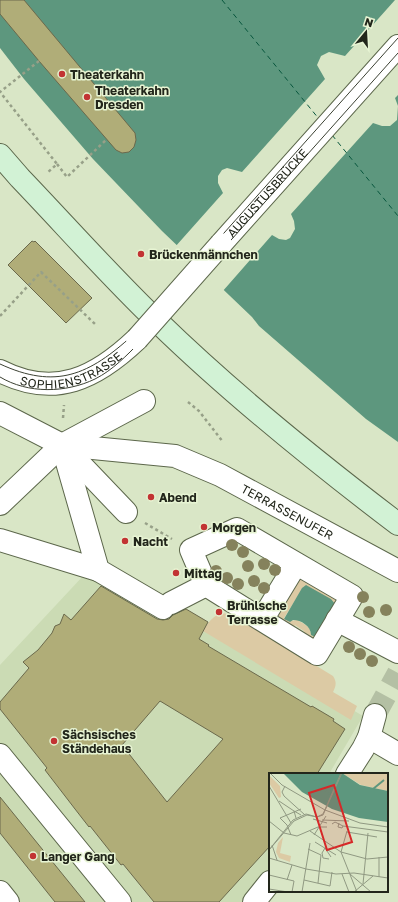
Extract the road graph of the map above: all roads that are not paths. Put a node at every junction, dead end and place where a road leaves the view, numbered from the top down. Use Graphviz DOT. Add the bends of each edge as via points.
graph roads {
  1 [pos="398,46"];
  2 [pos="0,155"];
  3 [pos="137,339"];
  4 [pos="0,371"];
  5 [pos="144,401"];
  6 [pos="0,413"];
  7 [pos="62,445"];
  8 [pos="0,504"];
  9 [pos="126,512"];
  10 [pos="398,524"];
  11 [pos="0,540"];
  12 [pos="296,564"];
  13 [pos="98,570"];
  14 [pos="398,571"];
  15 [pos="206,585"];
  16 [pos="262,620"];
  17 [pos="337,620"];
  18 [pos="398,652"];
  19 [pos="375,715"];
  20 [pos="369,737"];
  21 [pos="398,754"];
  22 [pos="0,755"];
  23 [pos="348,773"];
  24 [pos="269,883"];
  25 [pos="0,892"];
  26 [pos="8,902"];
  27 [pos="120,902"];
  28 [pos="254,902"];
  1 -- 3 [label="street, AUGUSTUSBRÜCKE, bridge"];
  2 -- 10 [label="main road" via="157,322 248,404 331,473"];
  3 -- 4 [label="street, SOPHIENSTRASSE" via="105,366 64,382 33,383 15,379"];
  5 -- 7 [label="street"];
  6 -- 7 [label="street"];
  7 -- 8 [label="street"];
  7 -- 9 [label="street"];
  7 -- 13 [label="street"];
  7 -- 14 [label="street, TERRASSENUFER" via="175,456 220,475"];
  11 -- 13 [label="street"];
  12 -- 15 [label="street" via="237,529 191,550"];
  12 -- 16 [label="street"];
  12 -- 17 [label="street" via="352,596"];
  13 -- 15 [label="street" via="167,605"];
  15 -- 16 [label="street"];
  16 -- 17 [label="street" via="317,654"];
  17 -- 18 [label="street"];
  19 -- 20 [label="street"];
  20 -- 21 [label="street"];
  20 -- 23 [label="street"];
  22 -- 27 [label="street"];
  24 -- 28 [label="street"];
  25 -- 26 [label="street"];
}
